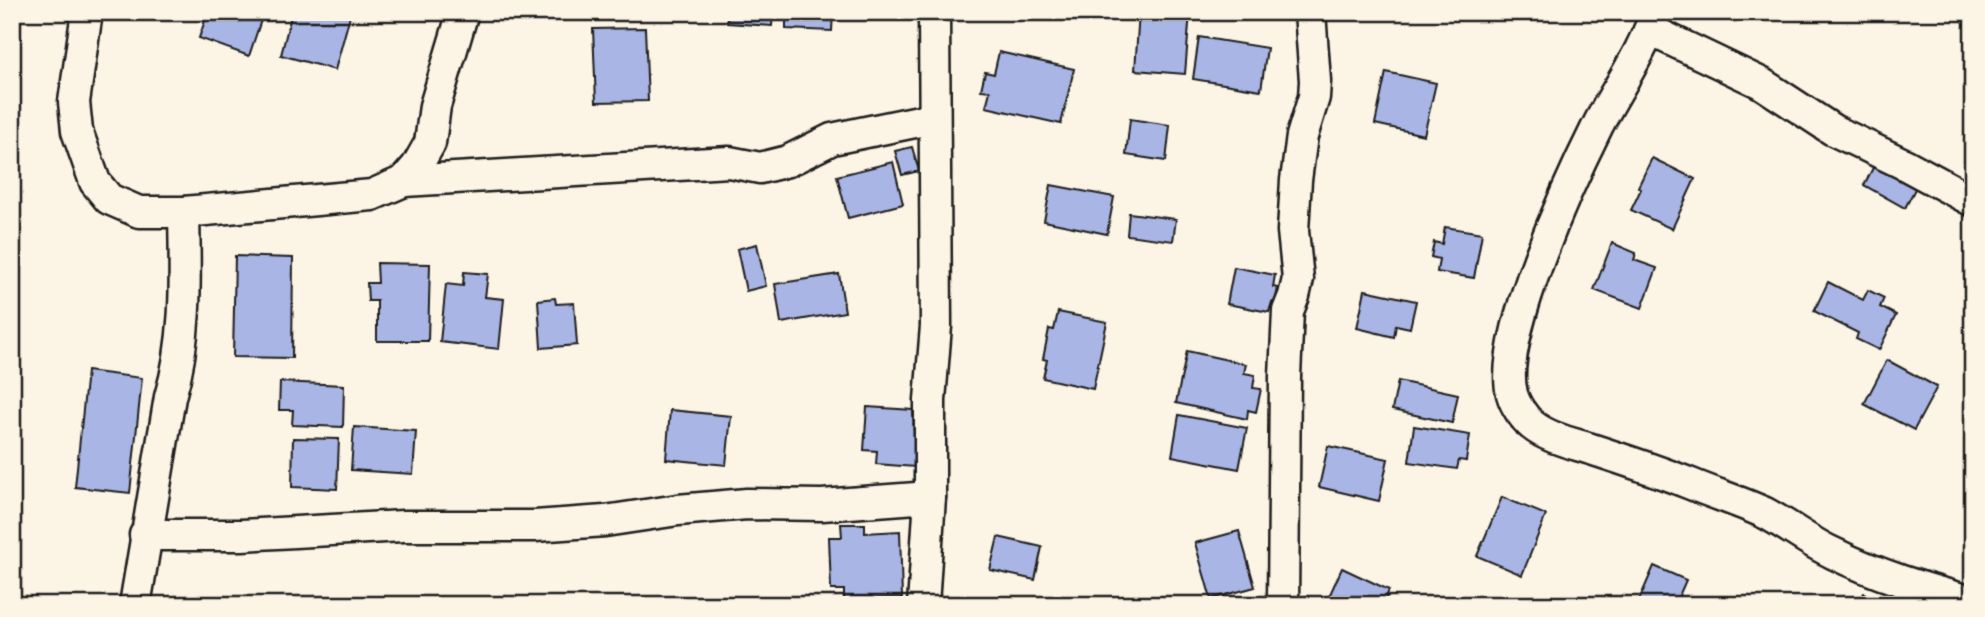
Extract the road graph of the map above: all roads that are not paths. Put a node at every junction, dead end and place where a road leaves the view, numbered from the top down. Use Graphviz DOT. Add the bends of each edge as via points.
graph roads {
  1 [pos="86,12"];
  2 [pos="463,12"];
  3 [pos="934,12"];
  4 [pos="1310,12"];
  5 [pos="1653,21"];
  6 [pos="934,118"];
  7 [pos="404,181"];
  8 [pos="1973,201"];
  9 [pos="184,212"];
  10 [pos="930,498"];
  11 [pos="145,535"];
  12 [pos="1973,601"];
  13 [pos="135,605"];
  14 [pos="923,605"];
  15 [pos="1283,605"];
  1 -- 9 [label="street" via="74,102 77,131 95,182 109,199 139,212"];
  2 -- 7 [label="street" via="435,106 430,143"];
  3 -- 6 [label="street"];
  4 -- 15 [label="street" via="1314,97 1296,180 1293,230 1297,279 1288,311 1284,376"];
  5 -- 8 [label="street" via="1833,130"];
  5 -- 12 [label="street" via="1572,181 1531,284 1510,372 1513,395 1522,413 1533,426 1553,436 1762,512 1851,561 1924,589"];
  6 -- 7 [label="street" via="832,139 788,161 760,168 729,162"];
  6 -- 10 [label="street" via="936,326"];
  7 -- 9 [label="street" via="372,195"];
  9 -- 11 [label="street" via="178,369"];
  10 -- 11 [label="street" via="747,504 536,526"];
  10 -- 14 [label="street"];
  11 -- 13 [label="street"];
}
